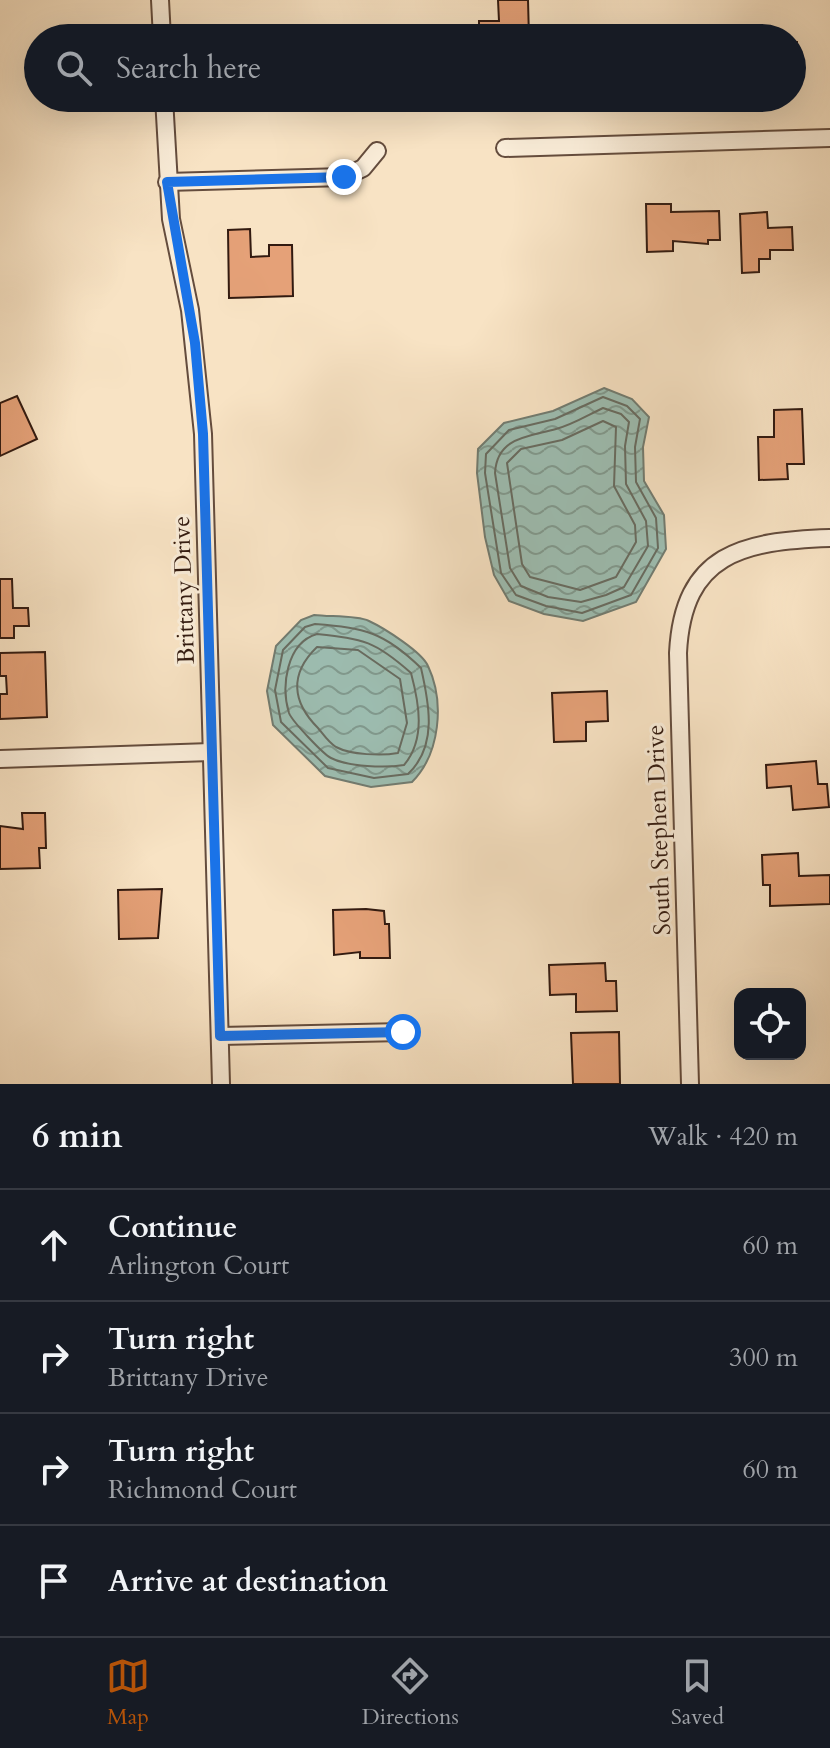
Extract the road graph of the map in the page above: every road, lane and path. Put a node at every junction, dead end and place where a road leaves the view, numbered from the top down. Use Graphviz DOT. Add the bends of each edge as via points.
graph roads {
  1 [pos="160,0"];
  2 [pos="161,24"];
  3 [pos="164,112"];
  4 [pos="830,138"];
  5 [pos="505,148"];
  6 [pos="377,151"];
  7 [pos="167,182"];
  8 [pos="830,538"];
  9 [pos="211,752"];
  10 [pos="0,759"];
  11 [pos="403,1032"];
  12 [pos="220,1036"];
  13 [pos="221,1084"];
  14 [pos="690,1084"];
  1 -- 2 [label="street"];
  3 -- 7 [label="street, Brittany Drive"];
  4 -- 5 [label="street"];
  6 -- 7 [label="street" via="363,168 344,177"];
  7 -- 9 [label="street, Brittany Drive" via="200,391"];
  8 -- 14 [label="street, South Stephen Drive" via="752,545 719,560 698,578 683,611 678,653"];
  9 -- 10 [label="street"];
  9 -- 12 [label="street, Brittany Drive"];
  11 -- 12 [label="street"];
  12 -- 13 [label="street, Brittany Drive"];
}
